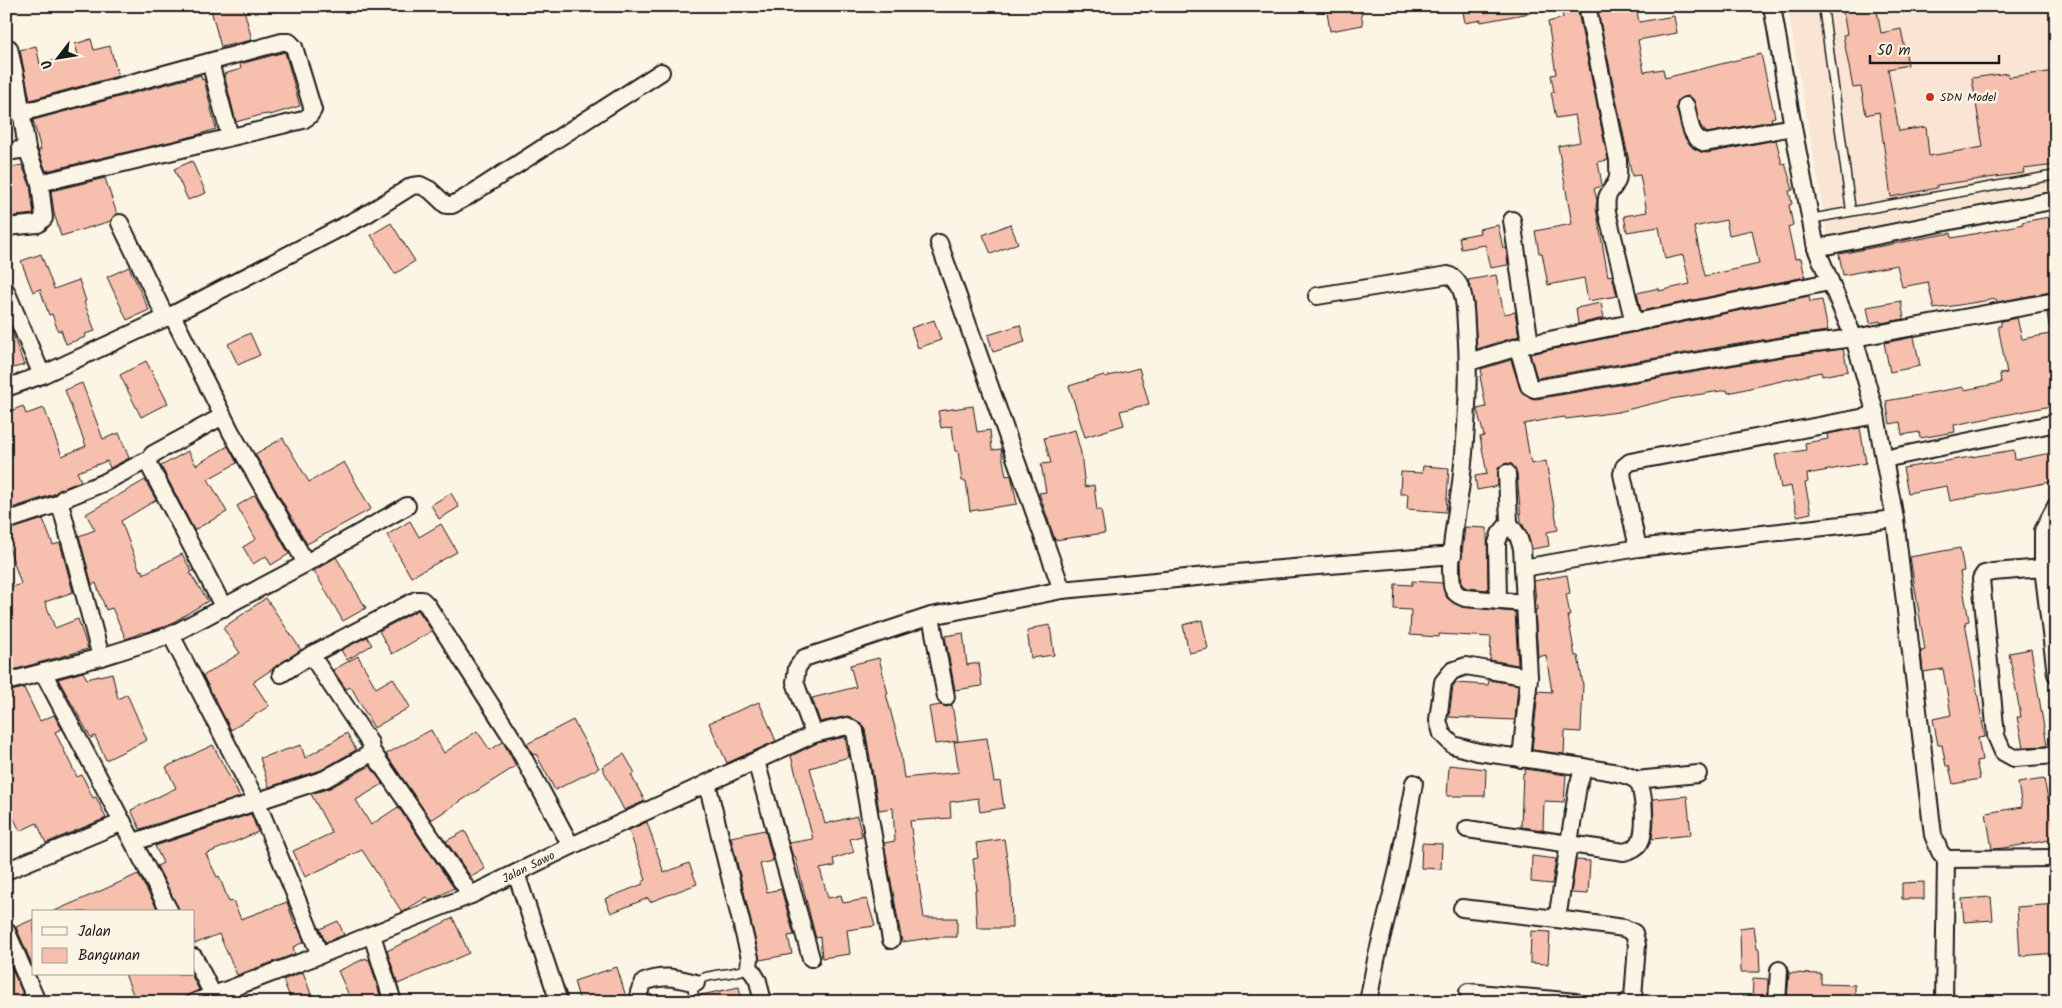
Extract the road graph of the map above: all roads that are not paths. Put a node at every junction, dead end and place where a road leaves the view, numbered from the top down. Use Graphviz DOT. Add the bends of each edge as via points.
graph roads {
  1 [pos="1772,6"];
  2 [pos="1824,6"];
  3 [pos="1588,10"];
  4 [pos="8,48"];
  5 [pos="210,62"];
  6 [pos="661,72"];
  7 [pos="11,85"];
  8 [pos="1686,106"];
  9 [pos="21,113"];
  10 [pos="1793,128"];
  11 [pos="230,137"];
  12 [pos="27,150"];
  13 [pos="6,152"];
  14 [pos="2056,175"];
  15 [pos="40,183"];
  16 [pos="2056,200"];
  17 [pos="1851,212"];
  18 [pos="1810,219"];
  19 [pos="1512,220"];
  20 [pos="120,223"];
  21 [pos="6,227"];
  22 [pos="939,243"];
  23 [pos="1816,248"];
  24 [pos="1829,282"];
  25 [pos="6,291"];
  26 [pos="1317,296"];
  27 [pos="2056,301"];
  28 [pos="169,317"];
  29 [pos="1634,323"];
  30 [pos="1854,338"];
  31 [pos="1524,346"];
  32 [pos="1469,362"];
  33 [pos="42,375"];
  34 [pos="6,388"];
  35 [pos="1876,415"];
  36 [pos="223,416"];
  37 [pos="2056,423"];
  38 [pos="149,459"];
  39 [pos="1884,459"];
  40 [pos="1507,473"];
  41 [pos="60,503"];
  42 [pos="407,506"];
  43 [pos="2055,510"];
  44 [pos="1895,519"];
  45 [pos="6,521"];
  46 [pos="1509,522"];
  47 [pos="1638,548"];
  48 [pos="1453,554"];
  49 [pos="306,563"];
  50 [pos="1523,568"];
  51 [pos="2049,568"];
  52 [pos="1062,590"];
  53 [pos="1498,601"];
  54 [pos="1525,603"];
  55 [pos="224,608"];
  56 [pos="931,616"];
  57 [pos="171,635"];
  58 [pos="311,656"];
  59 [pos="101,657"];
  60 [pos="43,672"];
  61 [pos="281,674"];
  62 [pos="2056,674"];
  63 [pos="1529,677"];
  64 [pos="6,682"];
  65 [pos="946,697"];
  66 [pos="814,734"];
  67 [pos="372,750"];
  68 [pos="2056,755"];
  69 [pos="1521,759"];
  70 [pos="756,761"];
  71 [pos="1584,768"];
  72 [pos="1698,774"];
  73 [pos="1636,780"];
  74 [pos="708,783"];
  75 [pos="1414,783"];
  76 [pos="256,800"];
  77 [pos="123,822"];
  78 [pos="1467,828"];
  79 [pos="134,842"];
  80 [pos="1567,844"];
  81 [pos="572,846"];
  82 [pos="2056,858"];
  83 [pos="1946,859"];
  84 [pos="6,871"];
  85 [pos="516,874"];
  86 [pos="471,895"];
  87 [pos="1462,908"];
  88 [pos="169,910"];
  89 [pos="1557,919"];
  90 [pos="6,930"];
  91 [pos="372,935"];
  92 [pos="891,940"];
  93 [pos="320,955"];
  94 [pos="811,958"];
  95 [pos="195,960"];
  96 [pos="749,966"];
  97 [pos="1779,970"];
  98 [pos="696,983"];
  99 [pos="1468,992"];
  100 [pos="214,995"];
  101 [pos="36,1002"];
  102 [pos="195,1002"];
  103 [pos="393,1002"];
  104 [pos="559,1002"];
  105 [pos="640,1002"];
  106 [pos="695,1002"];
  107 [pos="763,1002"];
  108 [pos="1368,1002"];
  109 [pos="1576,1002"];
  110 [pos="1627,1002"];
  111 [pos="1777,1002"];
  112 [pos="1944,1002"];
  1 -- 10 [label="street"];
  2 -- 17 [label="lane"];
  3 -- 29 [label="street" via="1618,160 1617,180 1606,200 1607,212"];
  4 -- 7 [label="street"];
  5 -- 9 [label="street"];
  5 -- 11 [label="street"];
  5 -- 11 [label="street" via="289,42 294,47 313,110 303,120"];
  6 -- 28 [label="street" via="452,205 446,205 420,185 412,186 367,214"];
  7 -- 9 [label="street"];
  8 -- 10 [label="street" via="1692,134 1705,143"];
  9 -- 12 [label="street"];
  10 -- 18 [label="street"];
  11 -- 15 [label="street"];
  12 -- 13 [label="street"];
  12 -- 15 [label="street"];
  14 -- 17 [label="lane"];
  15 -- 21 [label="street" via="44,218 38,224"];
  16 -- 23 [label="street"];
  17 -- 18 [label="lane"];
  18 -- 23 [label="street"];
  19 -- 31 [label="street"];
  20 -- 28 [label="street"];
  22 -- 52 [label="street"];
  23 -- 24 [label="street"];
  24 -- 29 [label="street"];
  24 -- 30 [label="street"];
  25 -- 33 [label="street"];
  26 -- 32 [label="street" via="1448,275 1454,277 1465,305"];
  27 -- 30 [label="street"];
  28 -- 33 [label="street"];
  28 -- 36 [label="street"];
  29 -- 31 [label="street"];
  30 -- 31 [label="street" via="1534,389 1529,386"];
  30 -- 35 [label="street"];
  31 -- 32 [label="street"];
  32 -- 48 [label="street" via="1466,437"];
  33 -- 34 [label="street"];
  35 -- 39 [label="street"];
  35 -- 47 [label="street" via="1630,462 1622,474"];
  36 -- 38 [label="street"];
  36 -- 49 [label="street"];
  37 -- 39 [label="street"];
  38 -- 41 [label="street"];
  38 -- 55 [label="street" via="150,467"];
  39 -- 44 [label="street"];
  40 -- 46 [label="street"];
  41 -- 45 [label="street"];
  41 -- 59 [label="street"];
  42 -- 49 [label="street"];
  43 -- 51 [label="street" via="2043,531"];
  44 -- 47 [label="street"];
  44 -- 83 [label="street" via="1933,835"];
  46 -- 50 [label="street" via="1522,548"];
  46 -- 53 [label="street" via="1497,543"];
  47 -- 50 [label="street"];
  48 -- 52 [label="street"];
  48 -- 53 [label="street" via="1454,591 1465,598"];
  49 -- 55 [label="street"];
  50 -- 54 [label="street"];
  51 -- 62 [label="street"];
  51 -- 68 [label="street" via="1993,572 1984,574 1982,579 1996,736 2003,752 2014,758"];
  52 -- 56 [label="street"];
  53 -- 54 [label="street"];
  54 -- 63 [label="street"];
  55 -- 57 [label="street"];
  56 -- 65 [label="street"];
  56 -- 66 [label="street" via="804,658 797,668 795,682"];
  57 -- 59 [label="street"];
  57 -- 76 [label="street"];
  58 -- 61 [label="street"];
  58 -- 67 [label="street"];
  58 -- 81 [label="street" via="416,600 422,600 516,744"];
  59 -- 60 [label="street"];
  60 -- 64 [label="street"];
  60 -- 77 [label="street"];
  63 -- 69 [label="street"];
  63 -- 69 [label="street" via="1466,666 1452,671 1442,682 1438,720 1442,734 1453,745"];
  66 -- 70 [label="street, Jalan Sawo"];
  66 -- 92 [label="street, Jalan Sawo" via="846,726 856,732"];
  67 -- 76 [label="street" via="325,779"];
  67 -- 86 [label="street"];
  69 -- 71 [label="street"];
  70 -- 74 [label="street, Jalan Sawo"];
  70 -- 94 [label="street"];
  71 -- 73 [label="street" via="1626,775"];
  71 -- 80 [label="street"];
  72 -- 73 [label="street"];
  73 -- 80 [label="street" via="1642,788 1643,832 1640,843 1624,852"];
  74 -- 81 [label="street, Jalan Sawo"];
  74 -- 96 [label="street" via="750,958"];
  75 -- 108 [label="street"];
  76 -- 79 [label="street"];
  76 -- 93 [label="street"];
  77 -- 79 [label="street"];
  77 -- 84 [label="street"];
  78 -- 80 [label="street"];
  79 -- 88 [label="street"];
  80 -- 89 [label="street"];
  81 -- 85 [label="street, Jalan Sawo"];
  82 -- 83 [label="street"];
  83 -- 112 [label="street"];
  85 -- 86 [label="street, Jalan Sawo"];
  85 -- 104 [label="street"];
  86 -- 91 [label="street, Jalan Sawo"];
  87 -- 89 [label="street"];
  89 -- 110 [label="street" via="1624,928 1634,933 1637,945 1633,998"];
  90 -- 101 [label="street"];
  91 -- 93 [label="street, Jalan Sawo"];
  91 -- 103 [label="street"];
  93 -- 100 [label="street, Jalan Sawo"];
  95 -- 100 [label="street"];
  96 -- 98 [label="lane" via="704,977"];
  96 -- 107 [label="street" via="758,981"];
  97 -- 111 [label="street"];
  98 -- 105 [label="street" via="668,976 655,978 644,982 639,992"];
  98 -- 106 [label="lane" via="693,990"];
  99 -- 109 [label="street"];
  100 -- 102 [label="street, Jalan Sawo"];
}
